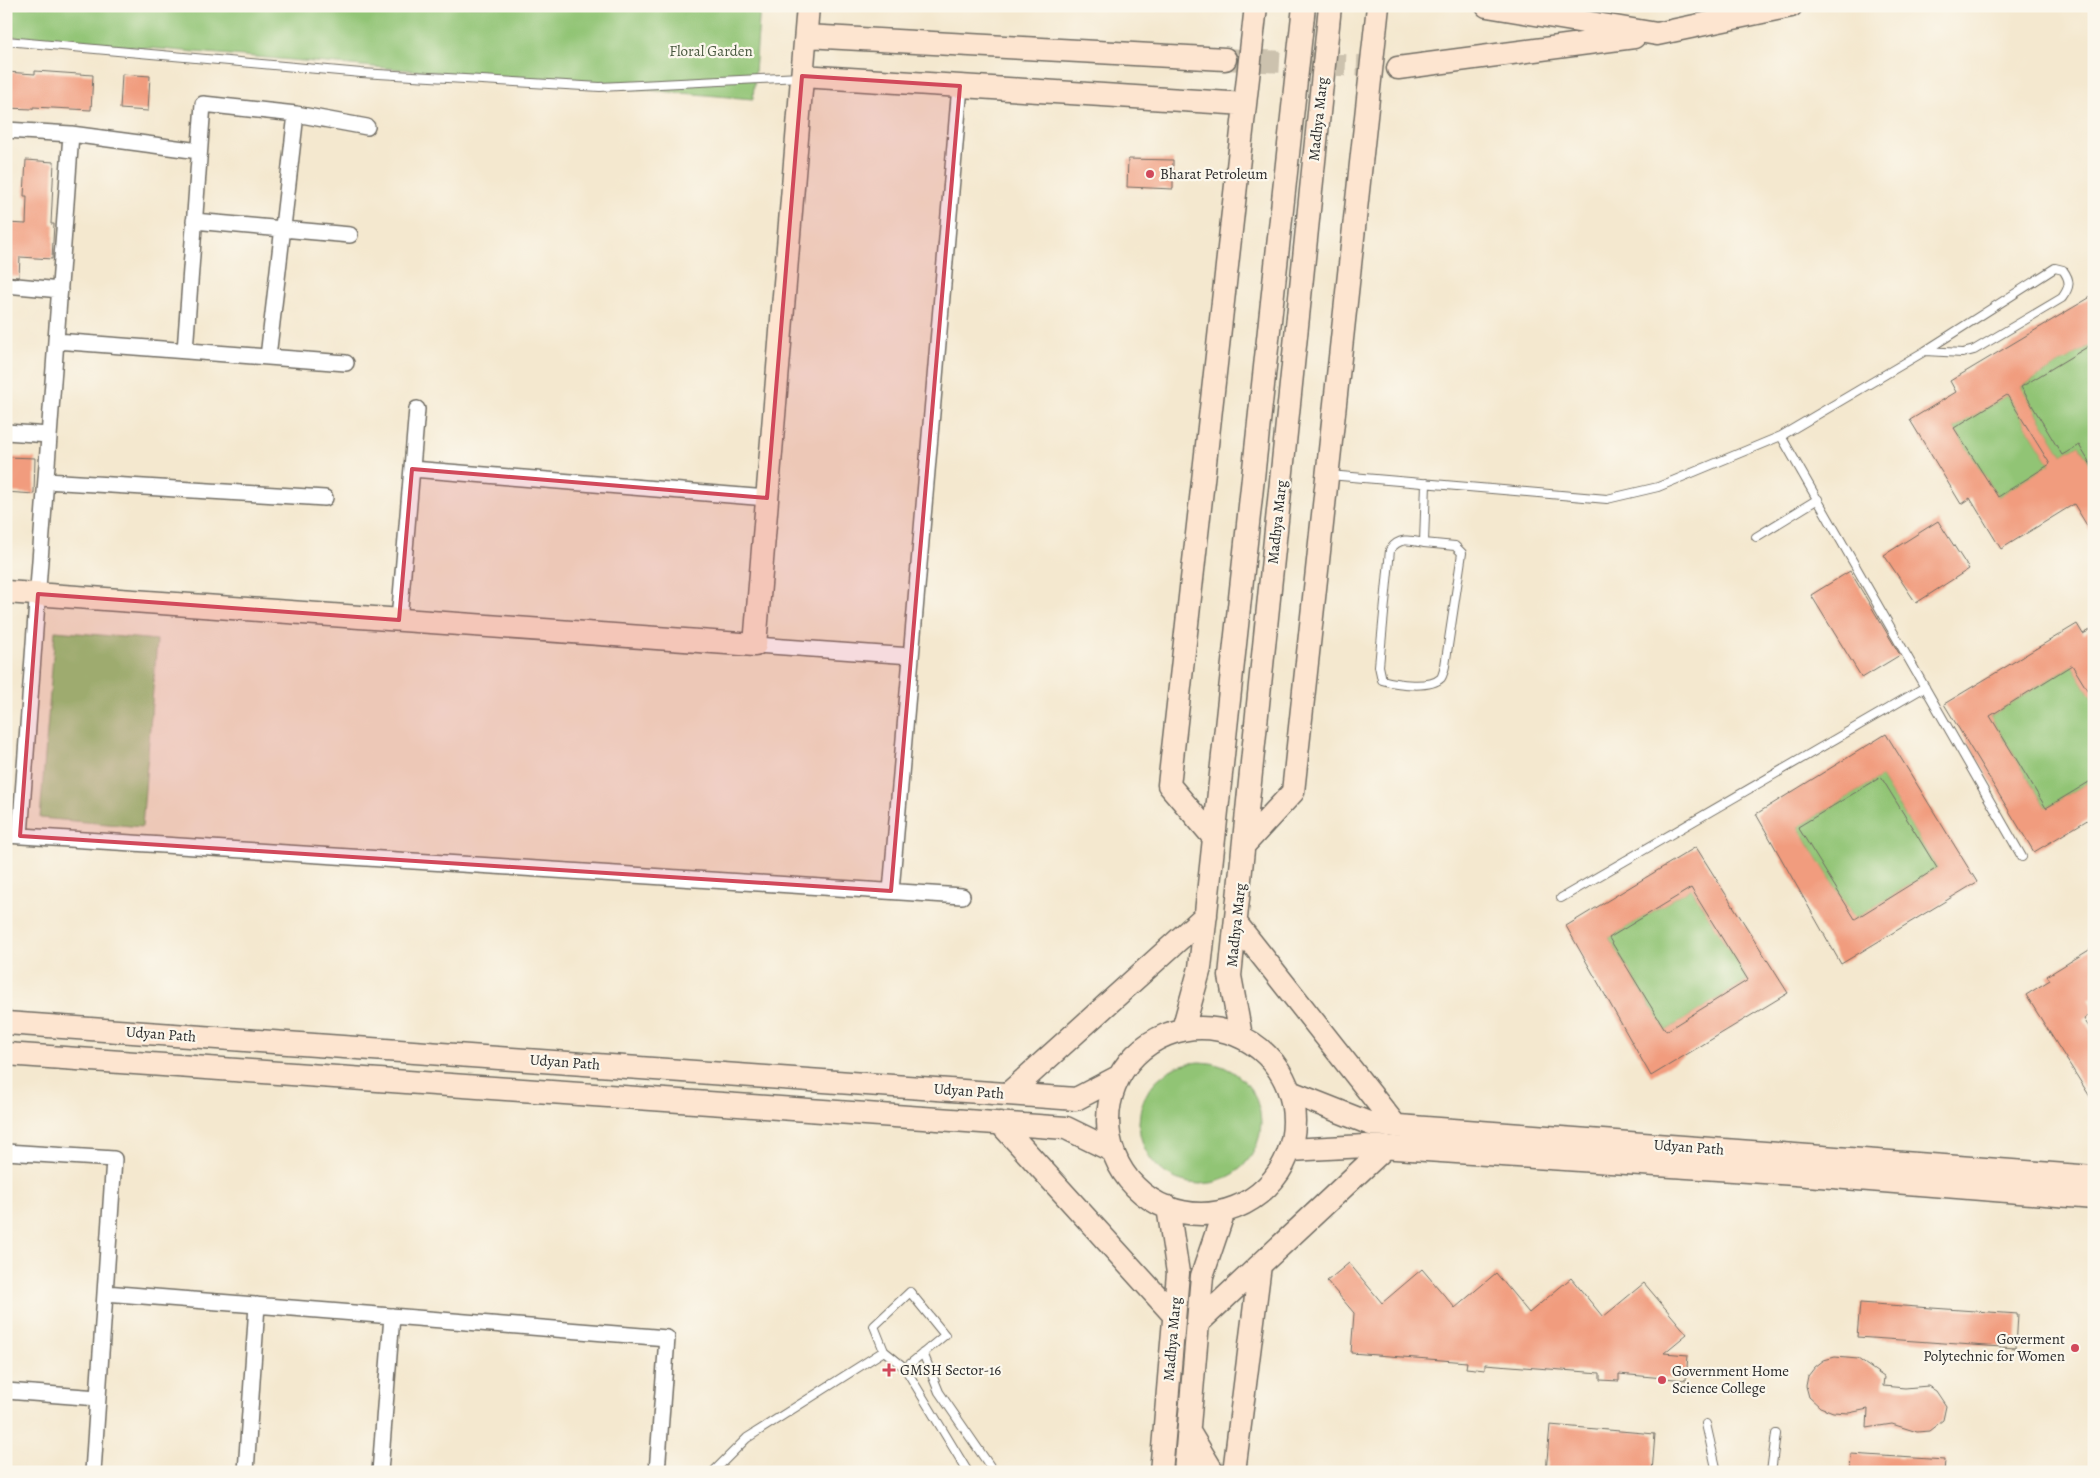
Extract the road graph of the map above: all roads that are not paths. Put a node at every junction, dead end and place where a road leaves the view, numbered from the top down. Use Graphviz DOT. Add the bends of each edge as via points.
graph roads {
  1 [pos="808,6"];
  2 [pos="1256,6"];
  3 [pos="1304,6"];
  4 [pos="1330,6"];
  5 [pos="1378,6"];
  6 [pos="1487,6"];
  7 [pos="1791,6"];
  8 [pos="1657,34"];
  9 [pos="806,36"];
  10 [pos="6,41"];
  11 [pos="1225,58"];
  12 [pos="1398,68"];
  13 [pos="802,76"];
  14 [pos="960,86"];
  15 [pos="1245,104"];
  16 [pos="296,114"];
  17 [pos="367,127"];
  18 [pos="6,130"];
  19 [pos="71,134"];
  20 [pos="199,151"];
  21 [pos="194,220"];
  22 [pos="282,229"];
  23 [pos="350,235"];
  24 [pos="6,285"];
  25 [pos="60,290"];
  26 [pos="56,341"];
  27 [pos="1925,350"];
  28 [pos="185,351"];
  29 [pos="268,357"];
  30 [pos="346,363"];
  31 [pos="417,409"];
  32 [pos="6,432"];
  33 [pos="49,435"];
  34 [pos="1782,436"];
  35 [pos="412,469"];
  36 [pos="1327,475"];
  37 [pos="46,480"];
  38 [pos="1426,484"];
  39 [pos="326,498"];
  40 [pos="767,498"];
  41 [pos="1818,499"];
  42 [pos="1756,536"];
  43 [pos="1424,543"];
  44 [pos="6,592"];
  45 [pos="38,594"];
  46 [pos="399,620"];
  47 [pos="755,645"];
  48 [pos="911,656"];
  49 [pos="1925,687"];
  50 [pos="13,836"];
  51 [pos="1214,838"];
  52 [pos="1244,845"];
  53 [pos="2022,857"];
  54 [pos="891,891"];
  55 [pos="962,896"];
  56 [pos="1561,898"];
  57 [pos="1206,915"];
  58 [pos="1236,923"];
  59 [pos="6,1023"];
  60 [pos="1183,1029"];
  61 [pos="1241,1036"];
  62 [pos="6,1054"];
  63 [pos="1118,1077"];
  64 [pos="1290,1092"];
  65 [pos="1008,1094"];
  66 [pos="1000,1123"];
  67 [pos="1396,1126"];
  68 [pos="1386,1147"];
  69 [pos="1290,1150"];
  70 [pos="1113,1151"];
  71 [pos="6,1152"];
  72 [pos="2094,1177"];
  73 [pos="2094,1198"];
  74 [pos="1168,1208"];
  75 [pos="1224,1211"];
  76 [pos="1260,1265"];
  77 [pos="105,1293"];
  78 [pos="257,1305"];
  79 [pos="1174,1315"];
  80 [pos="392,1316"];
  81 [pos="1198,1323"];
  82 [pos="884,1351"];
  83 [pos="923,1353"];
  84 [pos="905,1368"];
  85 [pos="6,1391"];
  86 [pos="98,1398"];
  87 [pos="1706,1424"];
  88 [pos="1189,1432"];
  89 [pos="1776,1434"];
  90 [pos="1164,1439"];
  91 [pos="93,1472"];
  92 [pos="246,1472"];
  93 [pos="380,1472"];
  94 [pos="657,1472"];
  95 [pos="713,1472"];
  96 [pos="968,1472"];
  97 [pos="994,1472"];
  98 [pos="1146,1472"];
  99 [pos="1161,1472"];
  100 [pos="1185,1472"];
  101 [pos="1213,1472"];
  102 [pos="1234,1472"];
  103 [pos="1717,1472"];
  104 [pos="1771,1472"];
  1 -- 9 [label="main road"];
  2 -- 15 [label="main road"];
  3 -- 51 [label="main road, Madhya Marg"];
  4 -- 52 [label="main road, Madhya Marg"];
  5 -- 36 [label="main road"];
  6 -- 8 [label="main road"];
  7 -- 8 [label="main road"];
  8 -- 12 [label="main road"];
  9 -- 11 [label="main road"];
  9 -- 13 [label="main road"];
  10 -- 13 [label="lane" via="361,73 600,87"];
  13 -- 14 [label="main road"];
  13 -- 40 [label="main road"];
  14 -- 15 [label="main road"];
  14 -- 48 [label="street"];
  15 -- 51 [label="main road" via="1169,785"];
  16 -- 17 [label="street"];
  16 -- 20 [label="street" via="203,104"];
  16 -- 22 [label="street"];
  18 -- 19 [label="street"];
  19 -- 20 [label="street"];
  19 -- 25 [label="street"];
  20 -- 21 [label="street"];
  21 -- 22 [label="street"];
  21 -- 28 [label="street"];
  22 -- 23 [label="street"];
  22 -- 29 [label="street"];
  24 -- 25 [label="street"];
  25 -- 26 [label="street"];
  26 -- 28 [label="street"];
  26 -- 33 [label="street"];
  27 -- 27 [label="lane" via="2056,268 2063,270 2069,278 2069,289 2062,298 1974,350 1963,353"];
  27 -- 34 [label="lane"];
  28 -- 29 [label="street"];
  29 -- 30 [label="street"];
  31 -- 35 [label="street"];
  32 -- 33 [label="street"];
  33 -- 37 [label="street"];
  34 -- 38 [label="lane" via="1658,487 1607,499"];
  34 -- 41 [label="lane"];
  35 -- 40 [label="street"];
  35 -- 46 [label="street"];
  36 -- 38 [label="lane"];
  36 -- 52 [label="main road" via="1293,792"];
  37 -- 39 [label="street"];
  37 -- 45 [label="street"];
  38 -- 43 [label="lane"];
  40 -- 47 [label="main road"];
  41 -- 42 [label="lane"];
  41 -- 49 [label="lane"];
  43 -- 43 [label="lane" via="1455,546 1462,553 1445,666 1442,677 1433,683 1391,683 1382,680 1379,666 1390,550 1395,543 1407,539"];
  44 -- 45 [label="main road"];
  45 -- 46 [label="main road"];
  45 -- 50 [label="street"];
  46 -- 47 [label="main road"];
  47 -- 48 [label="street"];
  48 -- 54 [label="street"];
  49 -- 53 [label="lane"];
  49 -- 56 [label="lane"];
  50 -- 54 [label="street"];
  51 -- 57 [label="main road, Madhya Marg"];
  52 -- 58 [label="main road, Madhya Marg"];
  54 -- 55 [label="street"];
  57 -- 60 [label="main road, Madhya Marg" via="1200,968"];
  57 -- 65 [label="main road"];
  58 -- 61 [label="main road, Madhya Marg" via="1230,976"];
  58 -- 67 [label="main road"];
  59 -- 65 [label="main road, Udyan Path"];
  60 -- 61 [label="main road" via="1218,1029"];
  60 -- 63 [label="main road" via="1156,1038 1125,1066"];
  61 -- 64 [label="main road" via="1268,1056 1279,1069"];
  62 -- 66 [label="main road, Udyan Path"];
  63 -- 65 [label="main road, Udyan Path" via="1076,1099"];
  63 -- 70 [label="main road" via="1111,1095 1109,1137"];
  64 -- 67 [label="main road, Udyan Path" via="1371,1124"];
  64 -- 69 [label="main road" via="1293,1107"];
  66 -- 70 [label="main road, Udyan Path" via="1066,1128"];
  66 -- 79 [label="main road"];
  67 -- 72 [label="main road, Udyan Path"];
  68 -- 69 [label="main road, Udyan Path"];
  68 -- 73 [label="main road, Udyan Path"];
  68 -- 76 [label="main road"];
  69 -- 75 [label="main road" via="1278,1174 1258,1194 1242,1205"];
  70 -- 74 [label="main road" via="1120,1167 1136,1187"];
  71 -- 77 [label="street" via="114,1159"];
  74 -- 75 [label="main road" via="1184,1212"];
  74 -- 79 [label="main road, Madhya Marg" via="1178,1273"];
  75 -- 81 [label="main road, Madhya Marg" via="1202,1276"];
  76 -- 81 [label="main road"];
  76 -- 102 [label="main road"];
  77 -- 78 [label="street"];
  77 -- 86 [label="street"];
  78 -- 80 [label="street"];
  78 -- 92 [label="street"];
  79 -- 90 [label="main road, Madhya Marg"];
  80 -- 93 [label="street"];
  80 -- 94 [label="street" via="667,1338"];
  81 -- 88 [label="main road, Madhya Marg"];
  82 -- 83 [label="lane" via="874,1326 910,1292 945,1335"];
  82 -- 84 [label="lane"];
  82 -- 95 [label="lane" via="747,1438"];
  83 -- 84 [label="lane"];
  83 -- 97 [label="lane" via="939,1392"];
  84 -- 96 [label="lane"];
  85 -- 86 [label="street"];
  86 -- 91 [label="street"];
  87 -- 103 [label="lane"];
  88 -- 100 [label="main road, Madhya Marg"];
  88 -- 101 [label="main road"];
  89 -- 104 [label="lane"];
  90 -- 98 [label="main road"];
  90 -- 99 [label="main road, Madhya Marg"];
}
